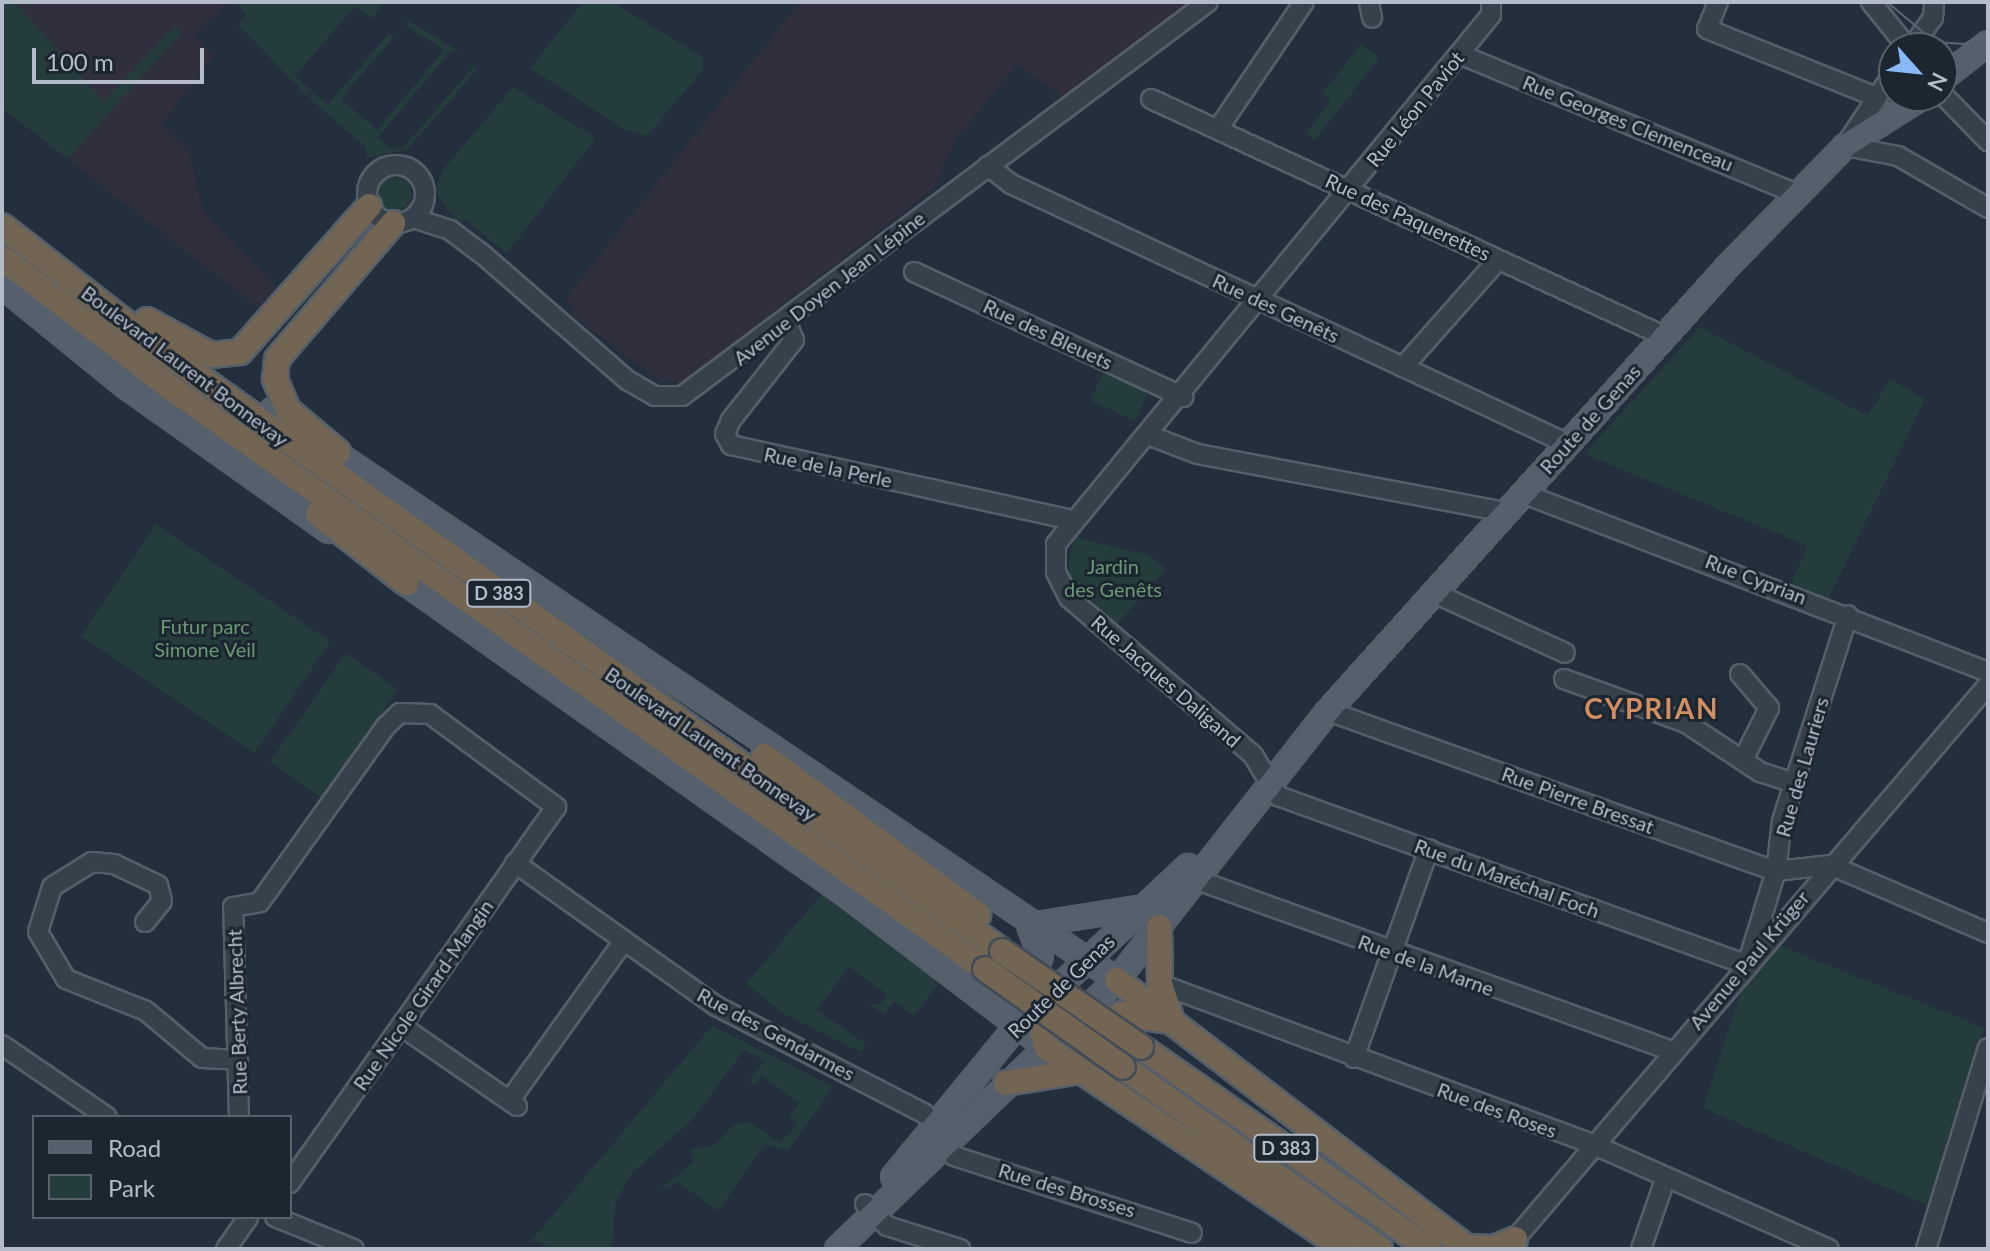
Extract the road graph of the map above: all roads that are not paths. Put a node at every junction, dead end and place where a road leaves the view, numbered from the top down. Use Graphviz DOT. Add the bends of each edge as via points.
graph roads {
  1 [pos="1208,2"];
  2 [pos="1304,2"];
  3 [pos="1491,2"];
  4 [pos="1718,2"];
  5 [pos="1871,2"];
  6 [pos="1937,3"];
  7 [pos="1896,32"];
  8 [pos="1920,32"];
  9 [pos="1988,43"];
  10 [pos="1459,54"];
  11 [pos="1958,70"];
  12 [pos="1958,95"];
  13 [pos="1151,99"];
  14 [pos="1958,101"];
  15 [pos="1878,105"];
  16 [pos="1876,109"];
  17 [pos="1988,124"];
  18 [pos="1218,129"];
  19 [pos="1988,141"];
  20 [pos="1845,146"];
  21 [pos="1898,156"];
  22 [pos="988,166"];
  23 [pos="1350,189"];
  24 [pos="1797,194"];
  25 [pos="425,196"];
  26 [pos="369,206"];
  27 [pos="2,207"];
  28 [pos="1988,208"];
  29 [pos="403,220"];
  30 [pos="2,226"];
  31 [pos="450,230"];
  32 [pos="2,258"];
  33 [pos="1498,260"];
  34 [pos="2,265"];
  35 [pos="914,272"];
  36 [pos="2,286"];
  37 [pos="1262,300"];
  38 [pos="147,320"];
  39 [pos="787,323"];
  40 [pos="1664,336"];
  41 [pos="1403,367"];
  42 [pos="1183,397"];
  43 [pos="272,410"];
  44 [pos="1148,435"];
  45 [pos="1568,444"];
  46 [pos="338,452"];
  47 [pos="1522,493"];
  48 [pos="1504,512"];
  49 [pos="1073,520"];
  50 [pos="406,583"];
  51 [pos="1432,592"];
  52 [pos="1848,615"];
  53 [pos="574,620"];
  54 [pos="1565,653"];
  55 [pos="1988,672"];
  56 [pos="1740,674"];
  57 [pos="1564,679"];
  58 [pos="1988,685"];
  59 [pos="1328,711"];
  60 [pos="764,756"];
  61 [pos="1743,760"];
  62 [pos="1268,780"];
  63 [pos="1794,783"];
  64 [pos="1223,821"];
  65 [pos="1223,844"];
  66 [pos="1429,849"];
  67 [pos="515,863"];
  68 [pos="1830,865"];
  69 [pos="1776,871"];
  70 [pos="1186,876"];
  71 [pos="1146,905"];
  72 [pos="233,907"];
  73 [pos="145,922"];
  74 [pos="1159,927"];
  75 [pos="1988,933"];
  76 [pos="1014,939"];
  77 [pos="624,941"];
  78 [pos="910,942"];
  79 [pos="1392,953"];
  80 [pos="1085,960"];
  81 [pos="1747,965"];
  82 [pos="1117,980"];
  83 [pos="1059,984"];
  84 [pos="1160,984"];
  85 [pos="965,986"];
  86 [pos="1085,1015"];
  87 [pos="1172,1021"];
  88 [pos="1018,1025"];
  89 [pos="401,1026"];
  90 [pos="2,1045"];
  91 [pos="1047,1048"];
  92 [pos="1988,1048"];
  93 [pos="1672,1051"];
  94 [pos="1354,1058"];
  95 [pos="991,1059"];
  96 [pos="238,1060"];
  97 [pos="1088,1076"];
  98 [pos="1006,1083"];
  99 [pos="104,1115"];
  100 [pos="239,1115"];
  101 [pos="935,1129"];
  102 [pos="1592,1144"];
  103 [pos="1666,1177"];
  104 [pos="292,1180"];
  105 [pos="870,1208"];
  106 [pos="247,1219"];
  107 [pos="280,1219"];
  108 [pos="1192,1233"];
  109 [pos="1513,1244"];
  110 [pos="1468,1248"];
  111 [pos="226,1249"];
  112 [pos="354,1249"];
  113 [pos="817,1249"];
  114 [pos="837,1249"];
  115 [pos="960,1249"];
  116 [pos="1345,1249"];
  117 [pos="1380,1249"];
  118 [pos="1430,1249"];
  119 [pos="1641,1249"];
  120 [pos="1829,1249"];
  121 [pos="1926,1249"];
  1 -- 22 [label="street, Avenue Doyen Jean Lépine"];
  2 -- 18 [label="street"];
  3 -- 10 [label="street, Rue Léon Paviot" via="1491,15"];
  4 -- 16 [label="street" via="1707,29"];
  5 -- 7 [label="street"];
  6 -- 8 [label="street"];
  9 -- 11 [label="main road"];
  10 -- 23 [label="street, Rue Léon Paviot"];
  10 -- 24 [label="street, Rue Georges Clemenceau"];
  12 -- 17 [label="street"];
  13 -- 18 [label="street, Rue des Paquerettes"];
  14 -- 19 [label="street"];
  15 -- 16 [label="street"];
  16 -- 20 [label="main road, Route de Genas"];
  16 -- 21 [label="street"];
  18 -- 23 [label="street, Rue des Paquerettes"];
  20 -- 21 [label="street"];
  20 -- 24 [label="main road, Route de Genas"];
  21 -- 28 [label="street"];
  22 -- 37 [label="street, Rue des Genêts" via="1011,184"];
  22 -- 39 [label="street, Avenue Doyen Jean Lépine"];
  23 -- 33 [label="street, Rue des Paquerettes"];
  23 -- 37 [label="street, Rue Léon Paviot"];
  24 -- 40 [label="main road, Route de Genas"];
  25 -- 26 [label="street" via="417,174 395,165 374,175"];
  25 -- 29 [label="street"];
  25 -- 31 [label="street, Avenue Doyen Jean Lépine"];
  26 -- 29 [label="street"];
  26 -- 38 [label="highway" via="240,352 203,352"];
  27 -- 38 [label="highway"];
  29 -- 31 [label="street, Avenue Doyen Jean Lépine"];
  29 -- 46 [label="highway" via="277,359 275,379 288,410"];
  30 -- 76 [label="highway, Boulevard Laurent Bonnevay / D 383" via="212,387"];
  31 -- 39 [label="street, Avenue Doyen Jean Lépine" via="520,283 564,331 655,396 694,390"];
  32 -- 117 [label="highway, Boulevard Laurent Bonnevay / D 383, bridge" via="183,397"];
  33 -- 40 [label="street, Rue des Paquerettes"];
  33 -- 41 [label="street"];
  34 -- 50 [label="highway"];
  35 -- 42 [label="street, Rue des Bleuets"];
  36 -- 50 [label="main road" via="125,386"];
  37 -- 41 [label="street, Rue des Genêts"];
  37 -- 42 [label="street, Rue Léon Paviot"];
  38 -- 43 [label="highway"];
  39 -- 49 [label="street, Rue de la Perle" via="794,340 731,420 725,434 731,445"];
  40 -- 45 [label="main road, Route de Genas"];
  41 -- 45 [label="street, Rue des Genêts"];
  42 -- 44 [label="street, Rue Léon Paviot"];
  43 -- 46 [label="main road"];
  44 -- 48 [label="street" via="1198,454"];
  44 -- 49 [label="street, Rue Jacques Daligand"];
  45 -- 47 [label="main road, Route de Genas"];
  46 -- 53 [label="main road"];
  47 -- 48 [label="main road, Route de Genas"];
  47 -- 52 [label="street, Rue Cyprian"];
  48 -- 51 [label="main road, Route de Genas"];
  49 -- 62 [label="street, Rue Jacques Daligand" via="1056,544 1063,591 1253,755"];
  50 -- 78 [label="main road"];
  51 -- 54 [label="street"];
  51 -- 59 [label="main road, Route de Genas"];
  52 -- 55 [label="street, Rue Cyprian"];
  52 -- 63 [label="street, Rue des Lauriers"];
  53 -- 60 [label="main road"];
  53 -- 76 [label="main road" via="700,696"];
  56 -- 61 [label="street" via="1769,708"];
  57 -- 61 [label="street" via="1686,723"];
  58 -- 68 [label="street, Avenue Paul Krüger"];
  59 -- 62 [label="main road, Route de Genas"];
  59 -- 69 [label="street, Rue Pierre Bressat"];
  60 -- 76 [label="highway"];
  61 -- 63 [label="street"];
  62 -- 64 [label="main road, Route de Genas"];
  62 -- 65 [label="main road, Route de Genas"];
  62 -- 66 [label="street, Rue du Maréchal Foch" via="1278,796"];
  63 -- 69 [label="street, Rue des Lauriers"];
  64 -- 65 [label="street"];
  64 -- 70 [label="main road, Route de Genas"];
  65 -- 70 [label="main road, Route de Genas"];
  66 -- 79 [label="street"];
  66 -- 81 [label="street, Rue du Maréchal Foch"];
  67 -- 72 [label="street, Rue Nicole Girard-Mangin" via="556,807 414,710 386,726 260,902"];
  67 -- 77 [label="street, Rue des Gendarmes"];
  67 -- 89 [label="street, Rue Nicole Girard-Mangin"];
  68 -- 69 [label="street, Rue Pierre Bressat"];
  68 -- 75 [label="street"];
  68 -- 81 [label="street, Avenue Paul Krüger"];
  69 -- 81 [label="street, Rue des Lauriers"];
  70 -- 71 [label="main road, Route de Genas"];
  70 -- 74 [label="main road, Route de Genas"];
  70 -- 79 [label="street, Rue de la Marne"];
  71 -- 76 [label="main road"];
  71 -- 80 [label="main road, Route de Genas"];
  72 -- 96 [label="street, Rue Berty Albrecht"];
  73 -- 96 [label="street" via="162,901 158,885 114,864 92,862 52,887 38,932 66,979 146,1011 202,1058"];
  74 -- 82 [label="main road, Route de Genas"];
  74 -- 84 [label="highway"];
  76 -- 78 [label="main road" via="1041,957 1027,985 1009,1001"];
  76 -- 80 [label="main road"];
  76 -- 86 [label="highway" via="1071,985"];
  77 -- 89 [label="street" via="515,1104"];
  77 -- 101 [label="street, Rue des Gendarmes" via="716,1006"];
  78 -- 85 [label="main road"];
  79 -- 93 [label="street, Rue de la Marne"];
  79 -- 94 [label="street"];
  80 -- 82 [label="main road"];
  80 -- 83 [label="main road, Route de Genas"];
  80 -- 86 [label="main road" via="1090,997"];
  81 -- 93 [label="street, Avenue Paul Krüger"];
  82 -- 86 [label="main road, Route de Genas"];
  82 -- 87 [label="highway"];
  83 -- 88 [label="main road, Route de Genas"];
  83 -- 91 [label="highway" via="1042,1032"];
  84 -- 87 [label="highway"];
  84 -- 94 [label="street, Rue des Roses"];
  85 -- 88 [label="main road"];
  85 -- 95 [label="main road" via="989,1013"];
  86 -- 91 [label="main road, Route de Genas"];
  86 -- 118 [label="highway, D 383, bridge" via="1141,1047"];
  87 -- 97 [label="highway" via="1122,1014 1096,1032"];
  87 -- 110 [label="highway"];
  88 -- 91 [label="main road"];
  88 -- 95 [label="main road, Route de Genas"];
  89 -- 104 [label="street, Rue Nicole Girard-Mangin"];
  90 -- 99 [label="street"];
  91 -- 97 [label="highway"];
  91 -- 98 [label="main road, Route de Genas"];
  92 -- 121 [label="street"];
  93 -- 102 [label="street, Avenue Paul Krüger"];
  94 -- 102 [label="street, Rue des Roses"];
  95 -- 101 [label="main road, Route de Genas"];
  96 -- 100 [label="street, Rue Berty Albrecht"];
  97 -- 98 [label="highway"];
  97 -- 116 [label="highway"];
  98 -- 101 [label="main road, Route de Genas"];
  101 -- 105 [label="main road, Route de Genas"];
  101 -- 108 [label="street, Rue des Brosses" via="954,1156"];
  102 -- 103 [label="street, Rue des Roses"];
  102 -- 109 [label="street, Avenue Paul Krüger"];
  103 -- 119 [label="street"];
  103 -- 120 [label="street, Rue des Roses"];
  105 -- 113 [label="main road, Route de Genas"];
  105 -- 114 [label="main road, Route de Genas"];
  105 -- 115 [label="street" via="887,1226"];
  106 -- 111 [label="street"];
  107 -- 112 [label="street"];
  109 -- 110 [label="highway"];
}
